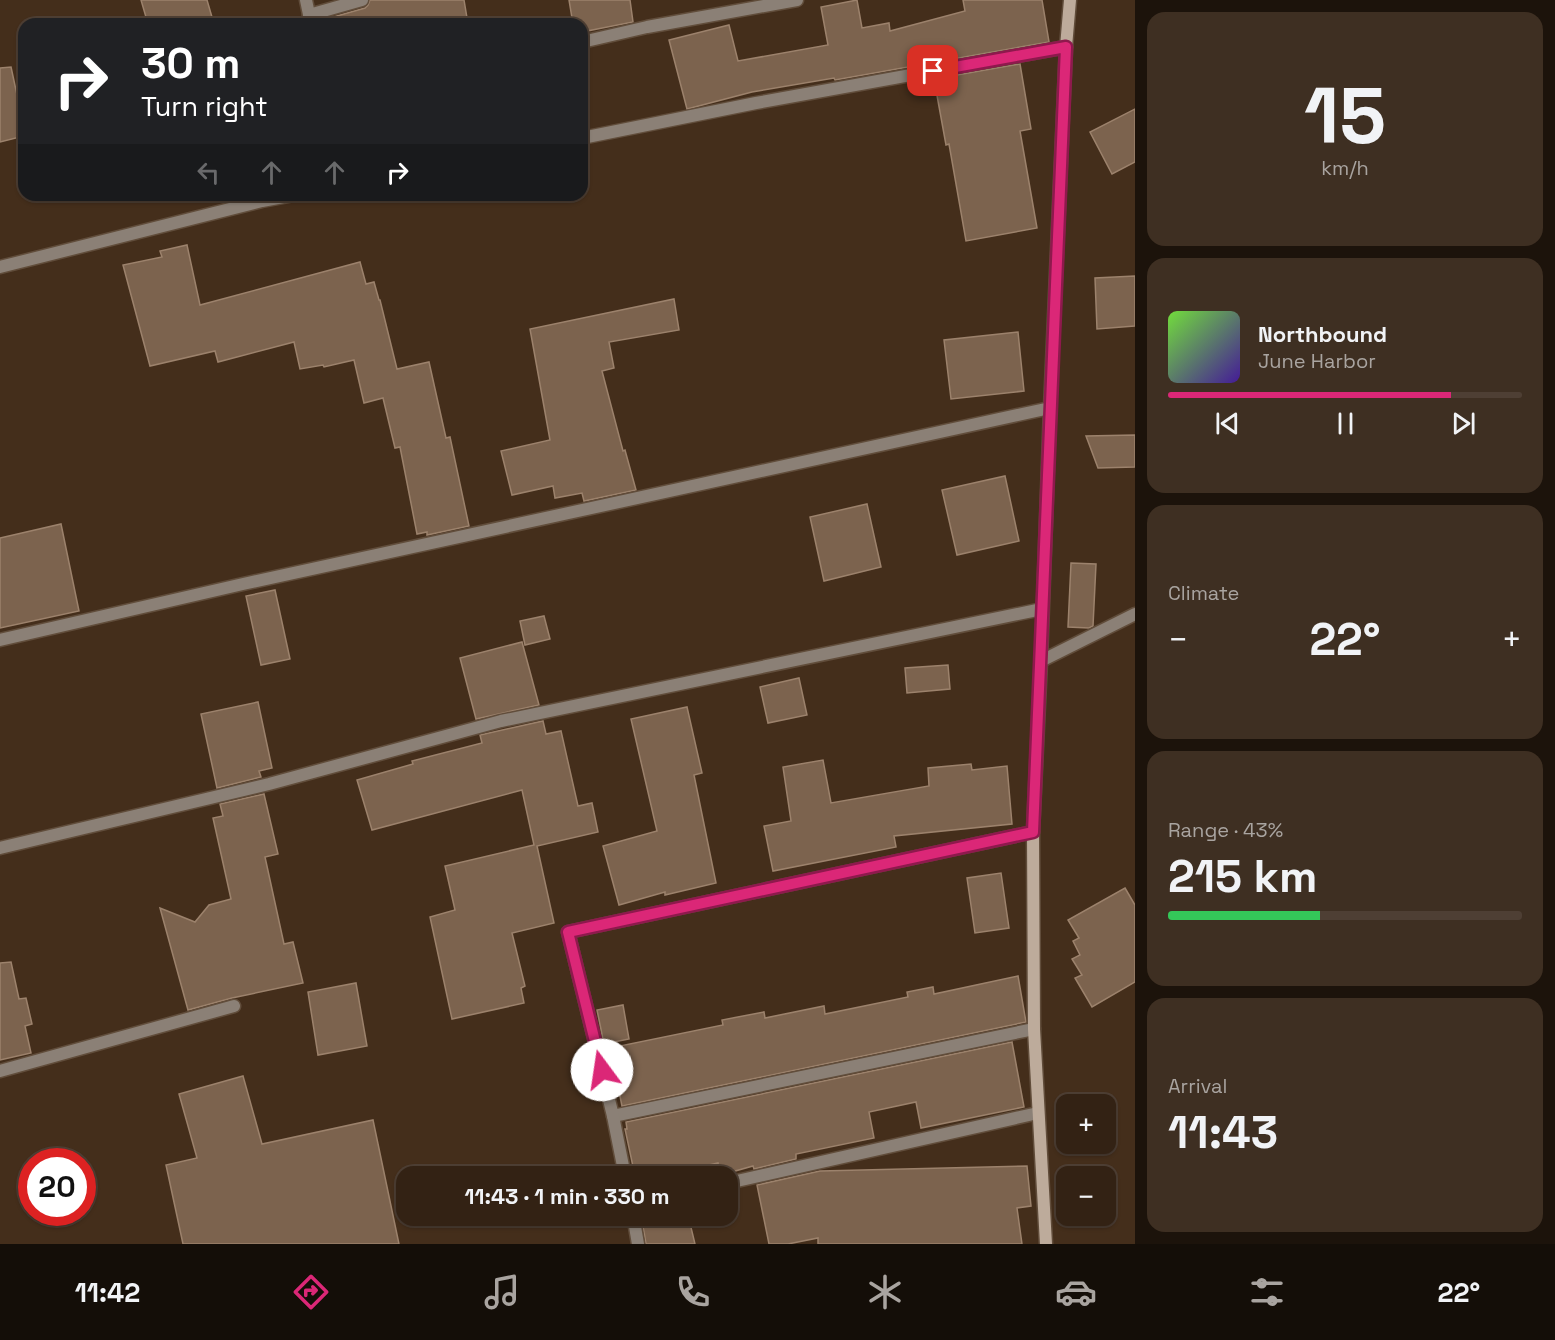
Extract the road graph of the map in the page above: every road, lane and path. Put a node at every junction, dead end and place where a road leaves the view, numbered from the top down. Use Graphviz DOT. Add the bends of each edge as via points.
graph roads {
  1 [pos="306,0"];
  2 [pos="362,0"];
  3 [pos="797,0"];
  4 [pos="1070,0"];
  5 [pos="310,18"];
  6 [pos="315,18"];
  7 [pos="588,41"];
  8 [pos="1066,47"];
  9 [pos="588,137"];
  10 [pos="250,201"];
  11 [pos="0,267"];
  12 [pos="1050,408"];
  13 [pos="1042,609"];
  14 [pos="1135,614"];
  15 [pos="0,640"];
  16 [pos="1041,660"];
  17 [pos="1033,832"];
  18 [pos="0,848"];
  19 [pos="234,1006"];
  20 [pos="1034,1029"];
  21 [pos="0,1071"];
  22 [pos="1038,1113"];
  23 [pos="613,1116"];
  24 [pos="623,1166"];
  25 [pos="738,1181"];
  26 [pos="635,1226"];
  27 [pos="638,1244"];
  28 [pos="1046,1244"];
  1 -- 5 [label="lane"];
  2 -- 6 [label="lane"];
  3 -- 7 [label="lane"];
  4 -- 8 [label="street"];
  8 -- 9 [label="lane"];
  8 -- 12 [label="street"];
  10 -- 11 [label="lane"];
  12 -- 13 [label="street"];
  12 -- 15 [label="lane"];
  13 -- 16 [label="street"];
  13 -- 18 [label="lane" via="501,721 269,784"];
  14 -- 16 [label="lane"];
  16 -- 17 [label="street"];
  17 -- 20 [label="street"];
  17 -- 23 [label="lane" via="568,932"];
  19 -- 21 [label="lane"];
  20 -- 22 [label="street"];
  20 -- 23 [label="lane"];
  22 -- 25 [label="lane"];
  22 -- 28 [label="street"];
  23 -- 24 [label="lane"];
  26 -- 27 [label="lane"];
}
